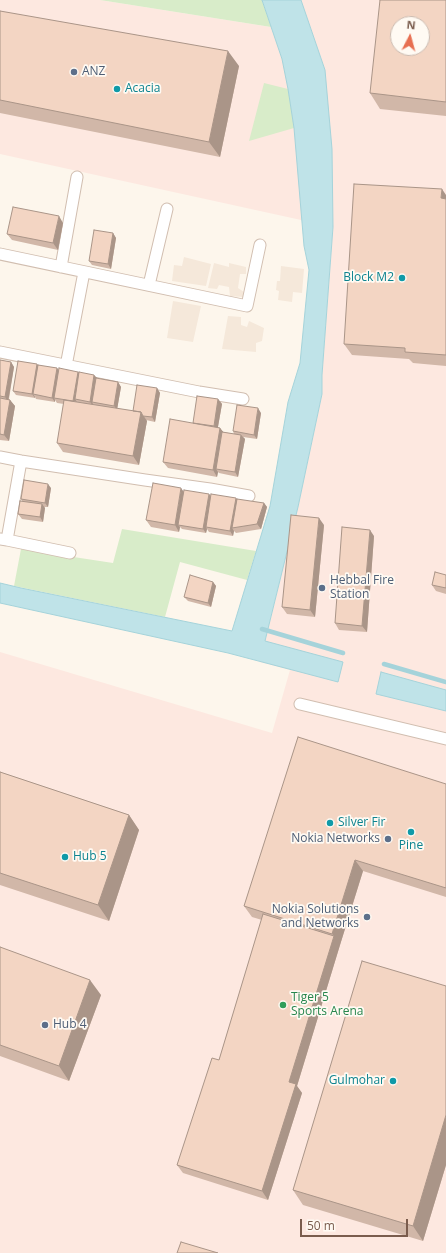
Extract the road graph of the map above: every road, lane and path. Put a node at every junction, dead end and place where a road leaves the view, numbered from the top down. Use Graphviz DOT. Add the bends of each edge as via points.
graph roads {
  1 [pos="77,177"];
  2 [pos="167,209"];
  3 [pos="260,245"];
  4 [pos="0,254"];
  5 [pos="61,267"];
  6 [pos="84,272"];
  7 [pos="149,285"];
  8 [pos="0,352"];
  9 [pos="66,366"];
  10 [pos="243,399"];
  11 [pos="0,457"];
  12 [pos="21,461"];
  13 [pos="250,496"];
  14 [pos="4,540"];
  15 [pos="70,553"];
  16 [pos="300,704"];
  17 [pos="446,739"];
  1 -- 5 [label="street"];
  2 -- 7 [label="street"];
  3 -- 7 [label="street" via="247,306"];
  4 -- 5 [label="street"];
  5 -- 6 [label="street"];
  6 -- 7 [label="street"];
  6 -- 9 [label="street"];
  8 -- 9 [label="street"];
  9 -- 10 [label="street"];
  11 -- 12 [label="street"];
  12 -- 13 [label="street"];
  12 -- 14 [label="street"];
  14 -- 15 [label="street"];
  16 -- 17 [label="street"];
}
